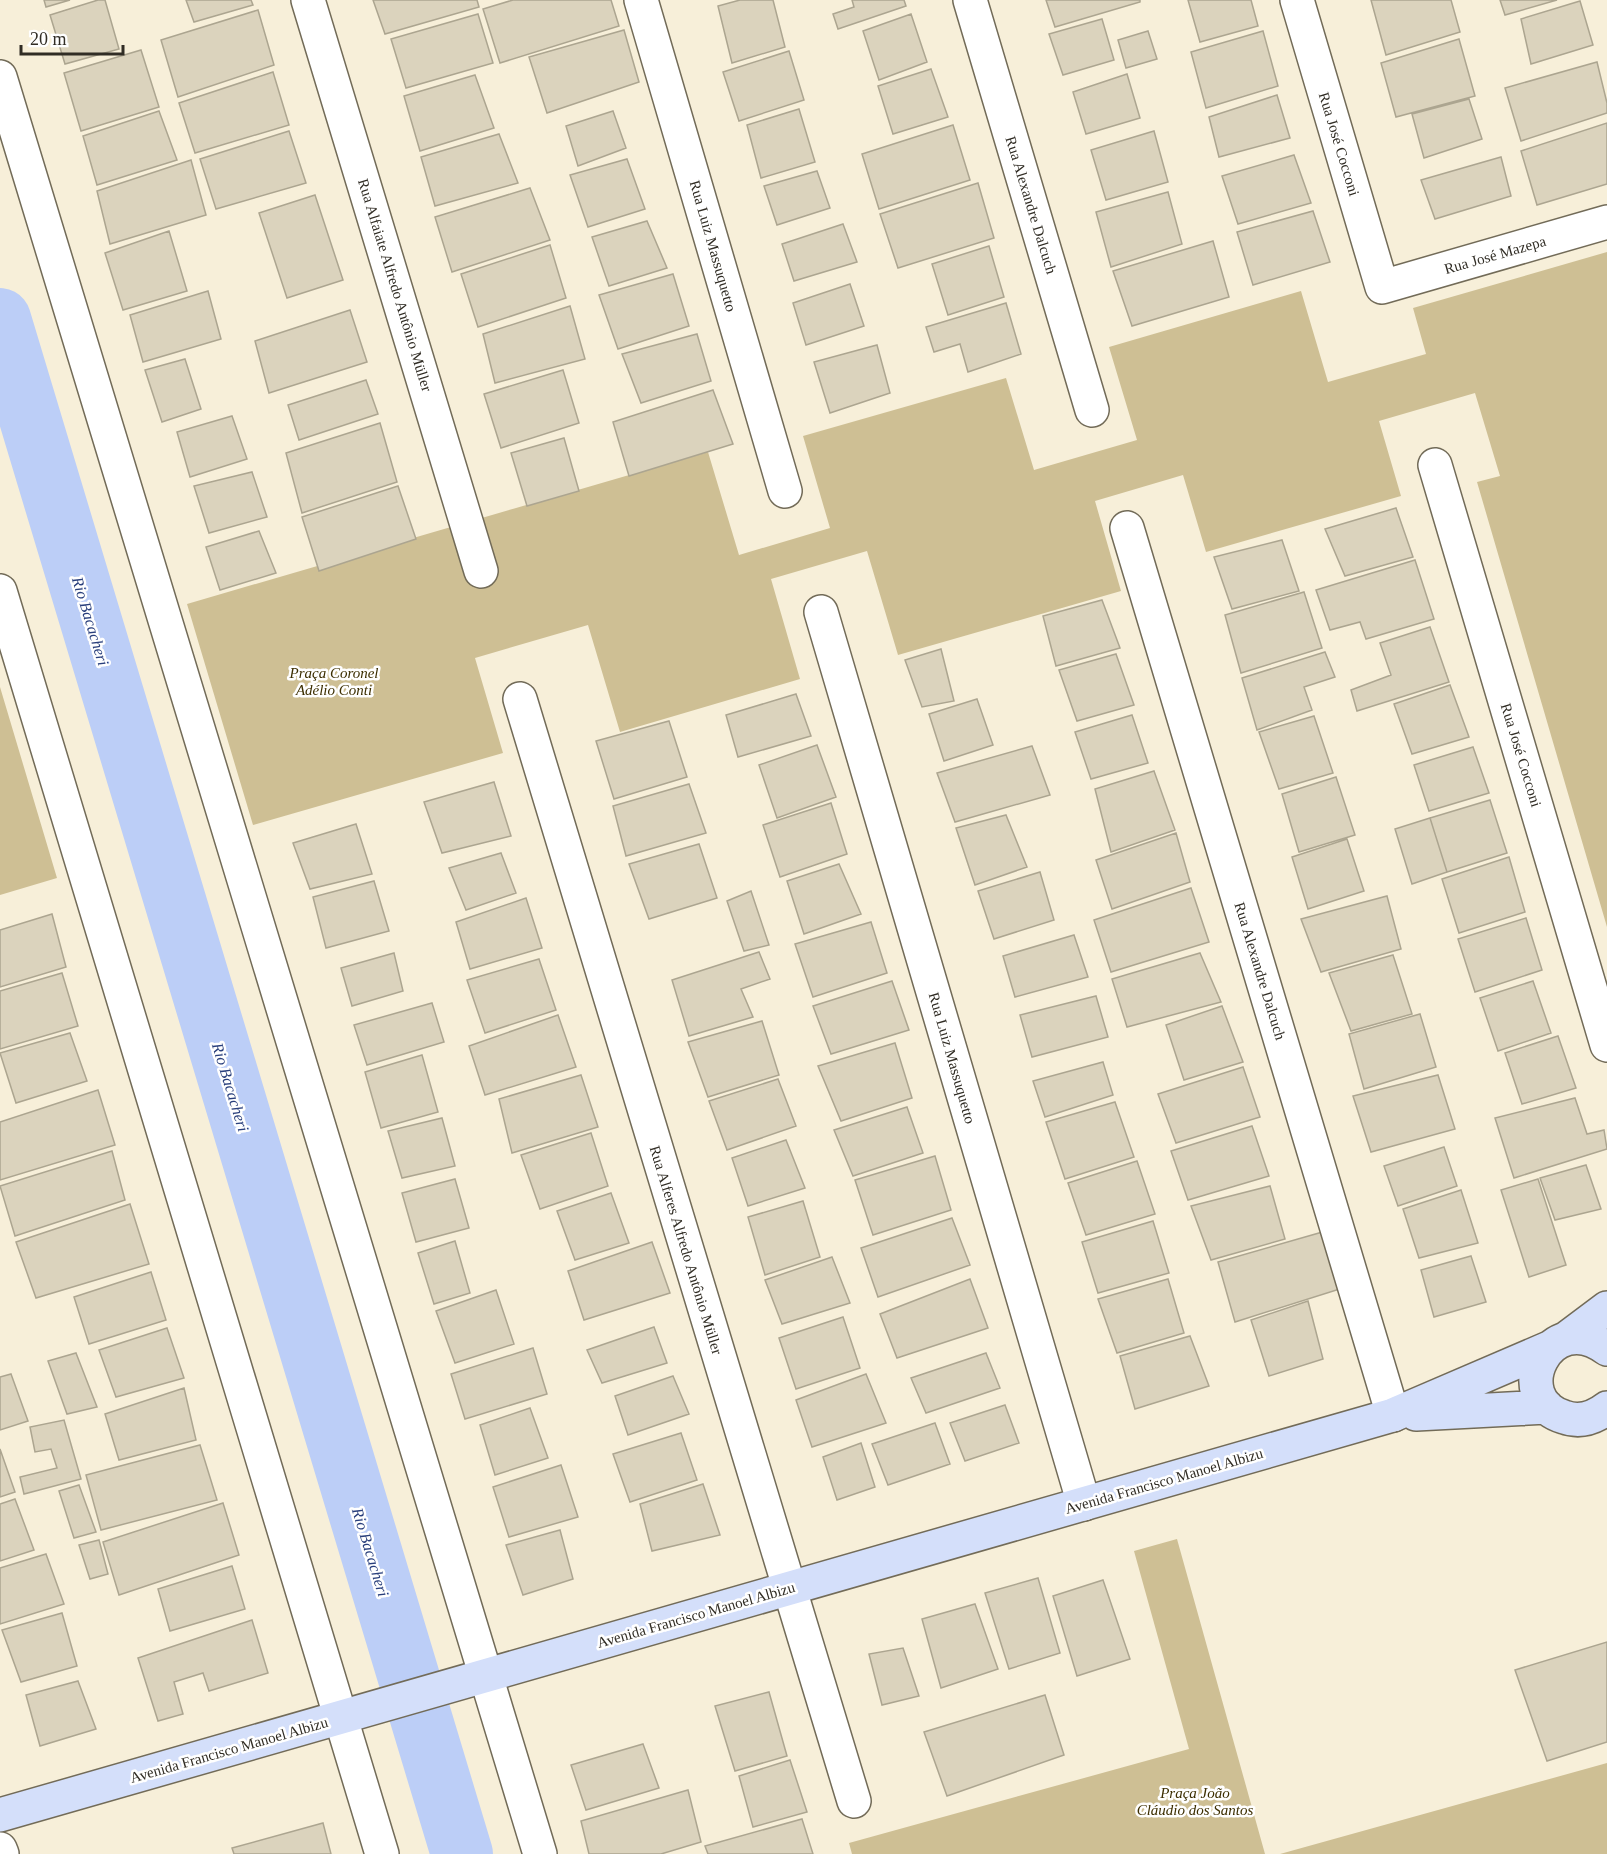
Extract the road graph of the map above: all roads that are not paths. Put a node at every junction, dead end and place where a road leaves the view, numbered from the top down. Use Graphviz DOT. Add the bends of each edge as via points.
graph roads {
  1 [pos="308,0"];
  2 [pos="641,0"];
  3 [pos="970,0"];
  4 [pos="1297,0"];
  5 [pos="0,77"];
  6 [pos="1607,222"];
  7 [pos="1382,287"];
  8 [pos="1092,410"];
  9 [pos="1435,465"];
  10 [pos="785,491"];
  11 [pos="1127,528"];
  12 [pos="481,571"];
  13 [pos="0,591"];
  14 [pos="821,612"];
  15 [pos="520,699"];
  16 [pos="1607,1045"];
  17 [pos="1607,1308"];
  18 [pos="1558,1343"];
  19 [pos="1607,1349"];
  20 [pos="1547,1407"];
  21 [pos="1393,1415"];
  22 [pos="1603,1415"];
  23 [pos="1084,1504"];
  24 [pos="789,1588"];
  25 [pos="476,1678"];
  26 [pos="341,1718"];
  27 [pos="854,1801"];
  28 [pos="0,1815"];
  29 [pos="0,1849"];
  30 [pos="2,1854"];
  31 [pos="382,1854"];
  32 [pos="540,1854"];
  1 -- 12 [label="street, Rua Alfaiate Alfredo Antônio Müller"];
  2 -- 10 [label="street, Rua Luiz Massuquetto"];
  3 -- 8 [label="street, Rua Alexandre Dalcuch"];
  4 -- 7 [label="street, Rua José Cocconi"];
  5 -- 25 [label="street"];
  6 -- 7 [label="street, Rua José Mazepa"];
  9 -- 16 [label="street, Rua José Cocconi"];
  11 -- 21 [label="street, Rua Alexandre Dalcuch"];
  13 -- 26 [label="street"];
  14 -- 23 [label="street, Rua Luiz Massuquetto"];
  15 -- 24 [label="street, Rua Alferes Alfredo Antônio Müller"];
  17 -- 18 [label="street, Avenida Francisco Manoel Albizu"];
  18 -- 19 [label="street" via="1581,1337"];
  18 -- 20 [label="street" via="1541,1359 1536,1378"];
  18 -- 21 [label="street, Avenida Francisco Manoel Albizu"];
  20 -- 21 [label="street, Avenida Francisco Manoel Albizu"];
  20 -- 22 [label="street" via="1570,1419"];
  21 -- 23 [label="street, Avenida Francisco Manoel Albizu"];
  23 -- 24 [label="street, Avenida Francisco Manoel Albizu"];
  24 -- 25 [label="street, Avenida Francisco Manoel Albizu"];
  24 -- 27 [label="street, Rua Alferes Alfredo Antônio Müller"];
  25 -- 26 [label="street, Avenida Francisco Manoel Albizu"];
  25 -- 32 [label="street"];
  26 -- 28 [label="street, Avenida Francisco Manoel Albizu"];
  26 -- 31 [label="street"];
  29 -- 30 [label="street"];
}
